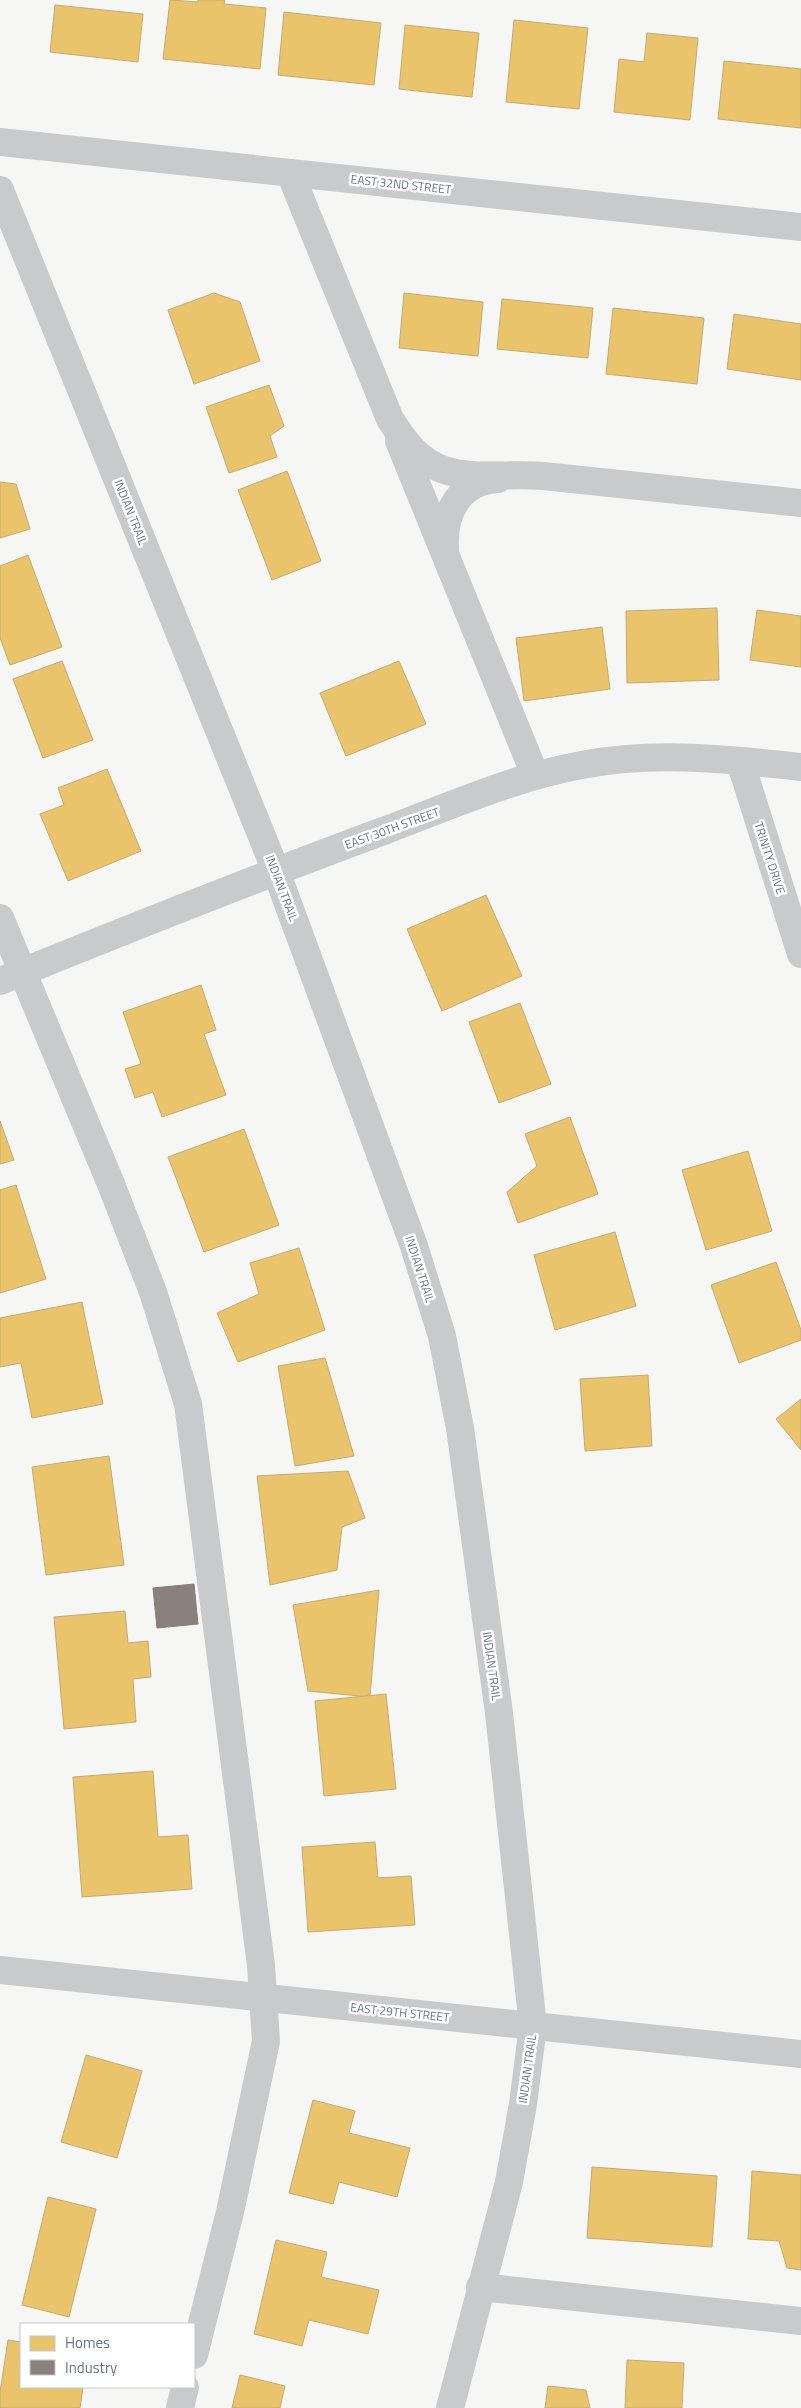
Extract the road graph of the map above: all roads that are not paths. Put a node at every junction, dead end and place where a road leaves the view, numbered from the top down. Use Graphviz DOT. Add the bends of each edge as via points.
graph roads {
  1 [pos="0,142"];
  2 [pos="290,173"];
  3 [pos="0,190"];
  4 [pos="801,227"];
  5 [pos="390,419"];
  6 [pos="540,476"];
  7 [pos="801,502"];
  8 [pos="445,556"];
  9 [pos="740,761"];
  10 [pos="801,767"];
  11 [pos="535,775"];
  12 [pos="276,871"];
  13 [pos="0,918"];
  14 [pos="801,954"];
  15 [pos="11,976"];
  16 [pos="0,1970"];
  17 [pos="263,1997"];
  18 [pos="533,2026"];
  19 [pos="801,2054"];
  20 [pos="480,2287"];
  21 [pos="801,2321"];
  22 [pos="195,2351"];
  23 [pos="186,2388"];
  24 [pos="180,2408"];
  25 [pos="450,2408"];
  1 -- 2 [label="street, EAST 32ND STREET"];
  2 -- 4 [label="street, EAST 32ND STREET"];
  2 -- 5 [label="street"];
  3 -- 12 [label="street, INDIAN TRAIL"];
  5 -- 6 [label="street" via="407,445 443,470 463,474"];
  5 -- 8 [label="street"];
  6 -- 7 [label="street"];
  6 -- 8 [label="street" via="491,479 473,486 460,496 447,517"];
  8 -- 11 [label="street"];
  9 -- 10 [label="street, EAST 30TH STREET"];
  9 -- 11 [label="street, EAST 30TH STREET" via="686,756 631,758"];
  9 -- 14 [label="street, TRINITY DRIVE"];
  11 -- 12 [label="street, EAST 30TH STREET"];
  12 -- 15 [label="street, EAST 30TH STREET"];
  12 -- 18 [label="street, INDIAN TRAIL" via="410,1238 442,1336 460,1428 498,1713"];
  13 -- 15 [label="street"];
  15 -- 17 [label="street" via="111,1184 153,1292 188,1404"];
  16 -- 17 [label="street, EAST 29TH STREET"];
  17 -- 18 [label="street, EAST 29TH STREET"];
  17 -- 22 [label="street" via="266,2041 230,2212"];
  18 -- 19 [label="street, EAST 29TH STREET"];
  18 -- 20 [label="street, INDIAN TRAIL" via="508,2182"];
  20 -- 21 [label="street"];
  20 -- 25 [label="street, INDIAN TRAIL"];
  23 -- 24 [label="street"];
}
